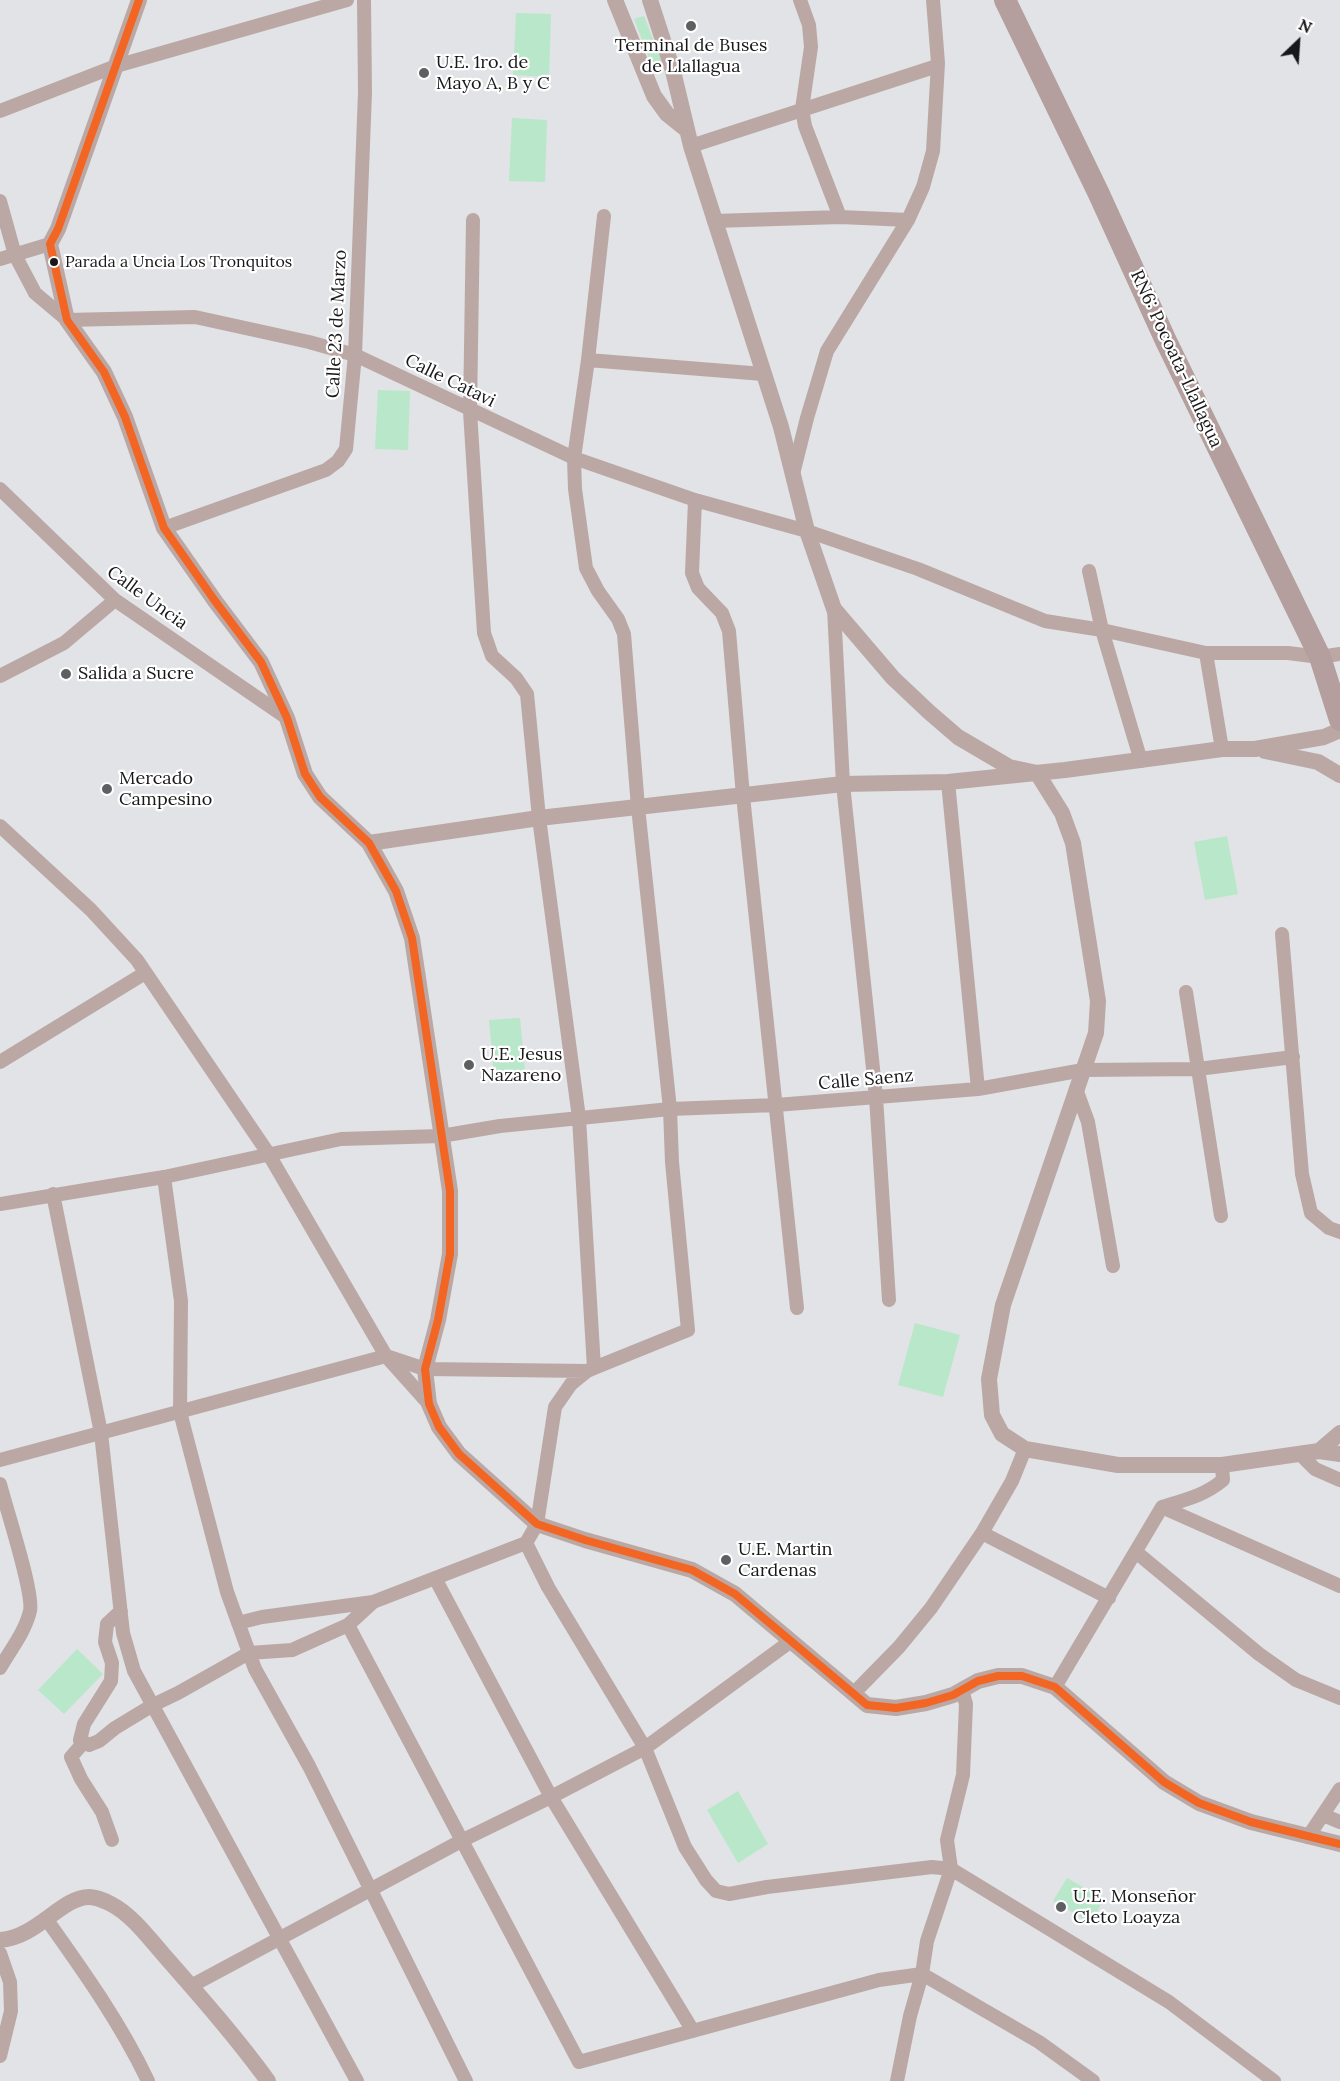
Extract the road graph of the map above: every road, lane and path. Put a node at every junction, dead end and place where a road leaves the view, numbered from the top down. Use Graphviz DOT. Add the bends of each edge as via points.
graph roads {
  1 [pos="139,0"];
  2 [pos="347,0"];
  3 [pos="364,0"];
  4 [pos="615,0"];
  5 [pos="650,0"];
  6 [pos="800,0"];
  7 [pos="933,0"];
  8 [pos="1005,0"];
  9 [pos="116,66"];
  10 [pos="938,66"];
  11 [pos="802,109"];
  12 [pos="0,111"];
  13 [pos="689,138"];
  14 [pos="0,201"];
  15 [pos="604,216"];
  16 [pos="840,217"];
  17 [pos="473,220"];
  18 [pos="714,220"];
  19 [pos="908,220"];
  20 [pos="50,244"];
  21 [pos="15,255"];
  22 [pos="0,259"];
  23 [pos="67,320"];
  24 [pos="356,355"];
  25 [pos="588,360"];
  26 [pos="763,374"];
  27 [pos="470,411"];
  28 [pos="574,458"];
  29 [pos="793,474"];
  30 [pos="0,489"];
  31 [pos="695,500"];
  32 [pos="164,528"];
  33 [pos="807,531"];
  34 [pos="1089,571"];
  35 [pos="115,600"];
  36 [pos="834,609"];
  37 [pos="1102,630"];
  38 [pos="1206,653"];
  39 [pos="1330,656"];
  40 [pos="0,676"];
  41 [pos="287,718"];
  42 [pos="1339,719"];
  43 [pos="1324,737"];
  44 [pos="1255,749"];
  45 [pos="1222,750"];
  46 [pos="1141,761"];
  47 [pos="1037,773"];
  48 [pos="1337,773"];
  49 [pos="948,782"];
  50 [pos="843,784"];
  51 [pos="743,795"];
  52 [pos="638,807"];
  53 [pos="539,818"];
  54 [pos="0,826"];
  55 [pos="369,843"];
  56 [pos="1282,934"];
  57 [pos="145,972"];
  58 [pos="1186,992"];
  59 [pos="1293,1057"];
  60 [pos="0,1062"];
  61 [pos="1198,1069"];
  62 [pos="1083,1070"];
  63 [pos="978,1089"];
  64 [pos="1076,1089"];
  65 [pos="876,1097"];
  66 [pos="776,1106"];
  67 [pos="670,1109"];
  68 [pos="579,1118"];
  69 [pos="441,1136"];
  70 [pos="268,1153"];
  71 [pos="164,1177"];
  72 [pos="53,1194"];
  73 [pos="0,1204"];
  74 [pos="1221,1216"];
  75 [pos="1340,1232"];
  76 [pos="1113,1266"];
  77 [pos="889,1300"];
  78 [pos="797,1308"];
  79 [pos="386,1356"];
  80 [pos="425,1369"];
  81 [pos="591,1370"];
  82 [pos="429,1404"];
  83 [pos="180,1412"];
  84 [pos="101,1433"];
  85 [pos="1340,1433"];
  86 [pos="1025,1449"];
  87 [pos="1319,1451"];
  88 [pos="1300,1454"];
  89 [pos="1340,1454"];
  90 [pos="0,1460"];
  91 [pos="1222,1465"];
  92 [pos="1340,1480"];
  93 [pos="0,1484"];
  94 [pos="1162,1507"];
  95 [pos="537,1524"];
  96 [pos="982,1533"];
  97 [pos="526,1543"];
  98 [pos="1136,1552"];
  99 [pos="435,1578"];
  100 [pos="1340,1586"];
  101 [pos="1109,1598"];
  102 [pos="373,1602"];
  103 [pos="121,1611"];
  104 [pos="238,1623"];
  105 [pos="348,1625"];
  106 [pos="791,1641"];
  107 [pos="249,1653"];
  108 [pos="0,1668"];
  109 [pos="1055,1687"];
  110 [pos="962,1690"];
  111 [pos="853,1694"];
  112 [pos="1340,1698"];
  113 [pos="153,1705"];
  114 [pos="84,1742"];
  115 [pos="645,1748"];
  116 [pos="1340,1789"];
  117 [pos="551,1797"];
  118 [pos="1323,1815"];
  119 [pos="1340,1822"];
  120 [pos="1308,1837"];
  121 [pos="112,1840"];
  122 [pos="463,1840"];
  123 [pos="1340,1844"];
  124 [pos="951,1869"];
  125 [pos="372,1889"];
  126 [pos="47,1920"];
  127 [pos="0,1940"];
  128 [pos="280,1940"];
  129 [pos="0,1953"];
  130 [pos="922,1974"];
  131 [pos="191,1986"];
  132 [pos="693,2031"];
  133 [pos="1,2050"];
  134 [pos="896,2080"];
  135 [pos="148,2081"];
  136 [pos="268,2081"];
  137 [pos="357,2081"];
  138 [pos="466,2081"];
  139 [pos="1094,2081"];
  140 [pos="1274,2081"];
  1 -- 9 [label="street"];
  2 -- 9 [label="street"];
  3 -- 24 [label="street, Calle 23 de Marzo" via="365,92"];
  4 -- 13 [label="street" via="654,96"];
  5 -- 13 [label="street"];
  6 -- 11 [label="street" via="809,25 811,47"];
  7 -- 10 [label="street"];
  8 -- 39 [label="highway, RN6: Pocoata-Llallagua" via="1238,490 1293,599"];
  9 -- 12 [label="street"];
  9 -- 20 [label="street"];
  10 -- 11 [label="street"];
  10 -- 19 [label="street" via="933,151"];
  11 -- 13 [label="street"];
  11 -- 16 [label="street" via="804,126"];
  13 -- 18 [label="street"];
  14 -- 21 [label="street"];
  15 -- 25 [label="street"];
  16 -- 18 [label="street"];
  16 -- 19 [label="street"];
  17 -- 27 [label="street"];
  18 -- 26 [label="street"];
  19 -- 29 [label="street" via="827,351"];
  20 -- 21 [label="street"];
  20 -- 23 [label="street"];
  21 -- 22 [label="street"];
  21 -- 23 [label="street" via="35,293"];
  23 -- 24 [label="street, Calle Catavi" via="195,317"];
  23 -- 32 [label="street" via="104,372 121,408"];
  24 -- 27 [label="street, Calle Catavi"];
  24 -- 32 [label="street, Calle 23 de Marzo" via="348,441 338,461 326,470"];
  25 -- 26 [label="street"];
  25 -- 28 [label="street"];
  26 -- 29 [label="street"];
  27 -- 28 [label="street, Calle Catavi"];
  27 -- 53 [label="street" via="484,633 492,656 527,694"];
  28 -- 31 [label="street, Calle Catavi"];
  28 -- 52 [label="street" via="586,568 624,634"];
  29 -- 33 [label="street"];
  30 -- 35 [label="street, Calle Uncia"];
  31 -- 33 [label="street, Calle Catavi"];
  31 -- 51 [label="street" via="692,573 698,588 722,613 729,631"];
  32 -- 41 [label="street" via="261,662"];
  33 -- 36 [label="street"];
  33 -- 37 [label="street, Calle Catavi" via="918,569 1045,621"];
  34 -- 37 [label="street"];
  35 -- 40 [label="street" via="64,643"];
  35 -- 41 [label="street, Calle Uncia"];
  36 -- 47 [label="street" via="893,678 958,737 1009,767"];
  36 -- 50 [label="street"];
  37 -- 38 [label="street, Calle Catavi"];
  37 -- 46 [label="street"];
  38 -- 39 [label="street, Calle Catavi"];
  38 -- 45 [label="street"];
  39 -- 42 [label="highway, RN6: Pocoata-Llallagua"];
  41 -- 55 [label="street" via="305,774 320,797"];
  42 -- 43 [label="street"];
  43 -- 44 [label="street"];
  43 -- 48 [label="street" via="1324,759"];
  44 -- 45 [label="street"];
  44 -- 48 [label="street" via="1318,762"];
  45 -- 46 [label="street"];
  46 -- 47 [label="street"];
  47 -- 49 [label="street"];
  47 -- 62 [label="street" via="1062,813 1073,843 1098,1001 1096,1033"];
  49 -- 50 [label="street"];
  49 -- 63 [label="street"];
  50 -- 51 [label="street"];
  50 -- 65 [label="street"];
  51 -- 52 [label="street"];
  51 -- 66 [label="street"];
  52 -- 53 [label="street"];
  52 -- 67 [label="street"];
  53 -- 55 [label="street"];
  53 -- 68 [label="street"];
  54 -- 57 [label="street" via="91,910"];
  55 -- 69 [label="street" via="396,891 412,938"];
  56 -- 59 [label="street"];
  57 -- 60 [label="street"];
  57 -- 70 [label="street"];
  58 -- 61 [label="street"];
  59 -- 61 [label="street, Calle Saenz"];
  59 -- 75 [label="street" via="1302,1174 1311,1213"];
  61 -- 62 [label="street, Calle Saenz"];
  61 -- 74 [label="street"];
  62 -- 63 [label="street, Calle Saenz"];
  62 -- 64 [label="street"];
  63 -- 65 [label="street, Calle Saenz"];
  64 -- 76 [label="street" via="1088,1122"];
  64 -- 86 [label="street" via="1003,1305 988,1379 992,1415 1002,1434"];
  65 -- 66 [label="street, Calle Saenz"];
  65 -- 77 [label="street"];
  66 -- 67 [label="street, Calle Saenz"];
  66 -- 78 [label="street"];
  67 -- 68 [label="street, Calle Saenz"];
  67 -- 81 [label="street" via="688,1330"];
  68 -- 69 [label="street, Calle Saenz"];
  68 -- 81 [label="street"];
  69 -- 70 [label="street, Calle Saenz" via="341,1139"];
  69 -- 80 [label="street" via="450,1191 450,1254"];
  70 -- 71 [label="street, Calle Saenz"];
  70 -- 79 [label="street"];
  71 -- 72 [label="street, Calle Saenz"];
  71 -- 83 [label="street" via="181,1301"];
  72 -- 73 [label="street, Calle Saenz"];
  72 -- 84 [label="street"];
  79 -- 80 [label="street"];
  79 -- 82 [label="street"];
  79 -- 83 [label="street"];
  80 -- 81 [label="street"];
  80 -- 82 [label="street"];
  81 -- 95 [label="street" via="571,1384 555,1407"];
  82 -- 95 [label="street" via="439,1427 459,1454"];
  83 -- 84 [label="street"];
  83 -- 104 [label="street" via="226,1592"];
  84 -- 90 [label="street"];
  84 -- 103 [label="street"];
  85 -- 87 [label="street"];
  86 -- 91 [label="street" via="1118,1465"];
  86 -- 96 [label="street" via="1012,1481"];
  87 -- 88 [label="street"];
  87 -- 89 [label="street"];
  88 -- 91 [label="street"];
  88 -- 92 [label="street" via="1315,1469"];
  91 -- 94 [label="street" via="1223,1480 1216,1486 1193,1499"];
  93 -- 108 [label="street" via="31,1608 22,1633"];
  94 -- 98 [label="street"];
  94 -- 100 [label="street"];
  95 -- 97 [label="street"];
  95 -- 106 [label="street" via="692,1570 735,1594"];
  96 -- 101 [label="street"];
  96 -- 111 [label="street" via="918,1624"];
  97 -- 99 [label="street"];
  97 -- 115 [label="street" via="548,1587"];
  98 -- 101 [label="street"];
  98 -- 112 [label="street" via="1258,1654 1296,1680"];
  99 -- 102 [label="street"];
  99 -- 117 [label="street"];
  101 -- 109 [label="street"];
  102 -- 104 [label="street"];
  102 -- 105 [label="street"];
  103 -- 113 [label="street" via="134,1671"];
  103 -- 114 [label="street" via="107,1624 105,1642 112,1663 111,1681 84,1724 80,1740"];
  104 -- 107 [label="street"];
  105 -- 107 [label="street" via="292,1650"];
  105 -- 122 [label="street"];
  106 -- 111 [label="street"];
  106 -- 115 [label="street"];
  107 -- 113 [label="street"];
  107 -- 125 [label="street"];
  109 -- 110 [label="street" via="1022,1677 998,1676"];
  109 -- 120 [label="street" via="1164,1782 1199,1803"];
  110 -- 111 [label="street" via="926,1703 896,1708 867,1705"];
  110 -- 124 [label="street" via="966,1704 963,1775 947,1840"];
  113 -- 114 [label="street" via="99,1741 89,1745"];
  113 -- 128 [label="street"];
  114 -- 121 [label="street" via="71,1757 102,1812"];
  115 -- 117 [label="street"];
  115 -- 124 [label="street" via="685,1847 716,1891 729,1894 932,1867"];
  116 -- 118 [label="street"];
  117 -- 122 [label="street"];
  117 -- 132 [label="street"];
  118 -- 119 [label="street"];
  118 -- 120 [label="street"];
  120 -- 123 [label="street"];
  122 -- 125 [label="street"];
  122 -- 132 [label="street" via="579,2062"];
  124 -- 130 [label="street" via="927,1941"];
  124 -- 140 [label="street" via="1169,2002"];
  125 -- 128 [label="street"];
  125 -- 138 [label="street"];
  126 -- 127 [label="street" via="9,1940"];
  126 -- 131 [label="street" via="74,1900 90,1897 111,1904 135,1922"];
  126 -- 135 [label="street" via="90,1980"];
  128 -- 131 [label="street"];
  128 -- 137 [label="street"];
  129 -- 133 [label="street" via="10,1982 11,2011"];
  130 -- 132 [label="street" via="879,1980"];
  130 -- 134 [label="street"];
  130 -- 139 [label="street" via="1038,2042"];
  131 -- 136 [label="street"];
}
